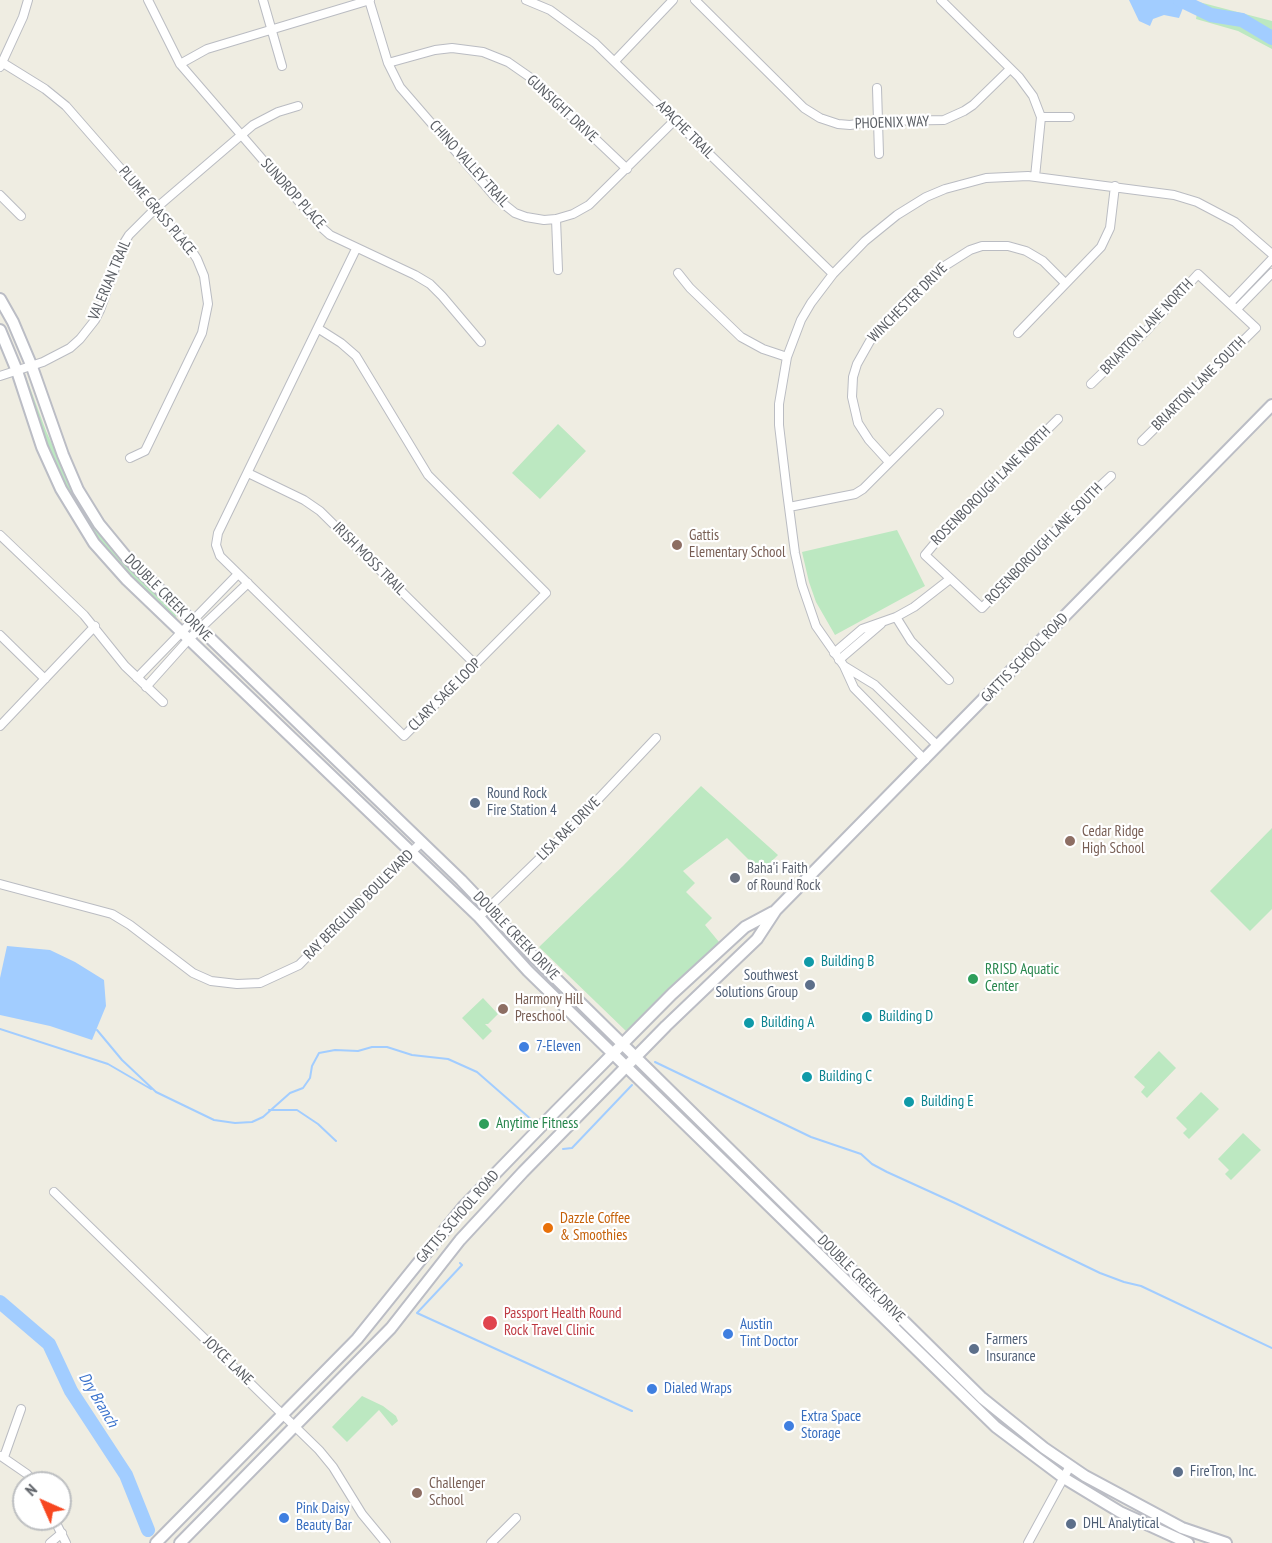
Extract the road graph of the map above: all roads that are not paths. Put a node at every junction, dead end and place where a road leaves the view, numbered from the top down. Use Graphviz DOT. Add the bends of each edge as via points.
graph roads {
  1 [pos="28,0"];
  2 [pos="148,0"];
  3 [pos="263,0"];
  4 [pos="369,0"];
  5 [pos="526,0"];
  6 [pos="673,0"];
  7 [pos="695,0"];
  8 [pos="941,0"];
  9 [pos="537,2"];
  10 [pos="271,30"];
  11 [pos="615,61"];
  12 [pos="388,63"];
  13 [pos="180,64"];
  14 [pos="2,65"];
  15 [pos="282,66"];
  16 [pos="1010,69"];
  17 [pos="877,88"];
  18 [pos="298,106"];
  19 [pos="1041,117"];
  20 [pos="1070,117"];
  21 [pos="675,120"];
  22 [pos="877,121"];
  23 [pos="241,136"];
  24 [pos="879,154"];
  25 [pos="627,169"];
  26 [pos="1035,177"];
  27 [pos="1115,186"];
  28 [pos="0,195"];
  29 [pos="156,209"];
  30 [pos="21,216"];
  31 [pos="556,219"];
  32 [pos="356,249"];
  33 [pos="1272,254"];
  34 [pos="1272,259"];
  35 [pos="558,270"];
  36 [pos="678,273"];
  37 [pos="1272,273"];
  38 [pos="833,274"];
  39 [pos="1065,283"];
  40 [pos="0,299"];
  41 [pos="1230,303"];
  42 [pos="1237,309"];
  43 [pos="319,329"];
  44 [pos="0,330"];
  45 [pos="1017,333"];
  46 [pos="481,342"];
  47 [pos="787,357"];
  48 [pos="32,367"];
  49 [pos="17,371"];
  50 [pos="0,376"];
  51 [pos="1091,384"];
  52 [pos="1272,405"];
  53 [pos="939,413"];
  54 [pos="1058,419"];
  55 [pos="1142,441"];
  56 [pos="130,458"];
  57 [pos="889,462"];
  58 [pos="248,473"];
  59 [pos="1111,476"];
  60 [pos="789,507"];
  61 [pos="0,535"];
  62 [pos="238,574"];
  63 [pos="950,579"];
  64 [pos="248,583"];
  65 [pos="896,617"];
  66 [pos="195,625"];
  67 [pos="95,626"];
  68 [pos="0,635"];
  69 [pos="185,636"];
  70 [pos="155,660"];
  71 [pos="839,660"];
  72 [pos="475,664"];
  73 [pos="163,668"];
  74 [pos="137,678"];
  75 [pos="45,679"];
  76 [pos="949,680"];
  77 [pos="146,687"];
  78 [pos="163,702"];
  79 [pos="0,726"];
  80 [pos="656,738"];
  81 [pos="938,746"];
  82 [pos="925,760"];
  83 [pos="422,842"];
  84 [pos="411,853"];
  85 [pos="0,884"];
  86 [pos="489,907"];
  87 [pos="777,910"];
  88 [pos="479,917"];
  89 [pos="623,1043"];
  90 [pos="613,1054"];
  91 [pos="636,1056"];
  92 [pos="626,1067"];
  93 [pos="54,1192"];
  94 [pos="21,1409"];
  95 [pos="282,1415"];
  96 [pos="295,1427"];
  97 [pos="2,1456"];
  98 [pos="1070,1466"];
  99 [pos="23,1471"];
  100 [pos="1064,1478"];
  101 [pos="516,1518"];
  102 [pos="62,1533"];
  103 [pos="50,1543"];
  104 [pos="66,1543"];
  105 [pos="73,1543"];
  106 [pos="156,1543"];
  107 [pos="180,1543"];
  108 [pos="386,1543"];
  109 [pos="491,1543"];
  110 [pos="1028,1543"];
  111 [pos="1188,1543"];
  112 [pos="1226,1543"];
  1 -- 14 [label="street"];
  2 -- 13 [label="street, SUNDROP PLACE"];
  3 -- 10 [label="street"];
  4 -- 10 [label="street"];
  4 -- 12 [label="street, CHINO VALLEY TRAIL"];
  5 -- 9 [label="street, APACHE TRAIL"];
  6 -- 11 [label="street"];
  7 -- 22 [label="street, PHOENIX WAY" via="809,112 838,124"];
  8 -- 16 [label="street"];
  9 -- 11 [label="street, APACHE TRAIL" via="573,25"];
  10 -- 13 [label="street" via="207,49"];
  10 -- 15 [label="street"];
  11 -- 21 [label="street, APACHE TRAIL"];
  12 -- 25 [label="street, GUNSIGHT DRIVE" via="452,48 483,52 508,62 531,78"];
  12 -- 31 [label="street, CHINO VALLEY TRAIL" via="400,87 504,206 526,217"];
  13 -- 23 [label="street, SUNDROP PLACE"];
  14 -- 29 [label="street, PLUME GRASS PLACE" via="66,106"];
  16 -- 19 [label="street" via="1026,86"];
  16 -- 22 [label="street, PHOENIX WAY" via="973,105 955,116 934,121"];
  17 -- 22 [label="street"];
  18 -- 23 [label="street, VALERIAN TRAIL" via="264,118"];
  19 -- 20 [label="street"];
  19 -- 26 [label="street"];
  21 -- 25 [label="street, CHINO VALLEY TRAIL"];
  21 -- 38 [label="street, APACHE TRAIL"];
  22 -- 24 [label="street"];
  23 -- 29 [label="street, VALERIAN TRAIL"];
  23 -- 32 [label="street, SUNDROP PLACE" via="320,226"];
  25 -- 31 [label="street, CHINO VALLEY TRAIL" via="589,205"];
  26 -- 27 [label="street"];
  26 -- 38 [label="street" via="986,178 926,197 880,227"];
  27 -- 33 [label="street" via="1197,202 1235,222"];
  27 -- 39 [label="street" via="1106,238 1098,252"];
  28 -- 30 [label="street"];
  29 -- 48 [label="street, VALERIAN TRAIL" via="123,243 95,320 70,348"];
  29 -- 56 [label="street, PLUME GRASS PLACE" via="197,259 208,304 202,333 145,451"];
  31 -- 35 [label="street"];
  32 -- 43 [label="street, CLARY SAGE LOOP"];
  32 -- 46 [label="street, SUNDROP PLACE" via="430,284"];
  34 -- 41 [label="street"];
  36 -- 47 [label="street" via="741,337"];
  37 -- 42 [label="street"];
  38 -- 47 [label="street" via="801,320"];
  39 -- 45 [label="street"];
  39 -- 57 [label="street, WINCHESTER DRIVE" via="1043,261 1008,246 982,246 964,252 943,267 862,352 853,377 854,410 861,428"];
  40 -- 48 [label="street, DOUBLE CREEK DRIVE"];
  41 -- 42 [label="street, BRIARTON LANE SOUTH"];
  41 -- 51 [label="street, BRIARTON LANE NORTH" via="1198,274"];
  42 -- 55 [label="street, BRIARTON LANE SOUTH" via="1256,328"];
  43 -- 58 [label="street, CLARY SAGE LOOP"];
  43 -- 72 [label="street, CLARY SAGE LOOP" via="356,356 429,475 546,593"];
  44 -- 49 [label="street, DOUBLE CREEK DRIVE"];
  47 -- 60 [label="street" via="779,425"];
  48 -- 49 [label="street, VALERIAN TRAIL"];
  48 -- 66 [label="street, DOUBLE CREEK DRIVE" via="70,472 99,524 127,558"];
  49 -- 50 [label="street, VALERIAN TRAIL"];
  49 -- 69 [label="street, DOUBLE CREEK DRIVE" via="42,447 75,514 108,560"];
  52 -- 81 [label="street, GATTIS SCHOOL ROAD"];
  53 -- 57 [label="street"];
  54 -- 63 [label="street, ROSENBOROUGH LANE NORTH" via="925,555"];
  57 -- 60 [label="street" via="855,494"];
  58 -- 62 [label="street, CLARY SAGE LOOP" via="216,540 220,556"];
  58 -- 72 [label="street, IRISH MOSS TRAIL" via="320,511"];
  59 -- 63 [label="street, ROSENBOROUGH LANE SOUTH" via="982,608"];
  60 -- 71 [label="street" via="795,553 812,617"];
  61 -- 67 [label="street"];
  62 -- 64 [label="street, CLARY SAGE LOOP"];
  62 -- 66 [label="street"];
  63 -- 65 [label="street" via="930,597"];
  64 -- 66 [label="street"];
  64 -- 72 [label="street, CLARY SAGE LOOP" via="404,736"];
  65 -- 71 [label="street" via="862,629"];
  65 -- 76 [label="street" via="911,641"];
  66 -- 69 [label="street"];
  66 -- 83 [label="street, DOUBLE CREEK DRIVE"];
  67 -- 74 [label="street"];
  67 -- 75 [label="street"];
  68 -- 75 [label="street"];
  69 -- 70 [label="street"];
  69 -- 73 [label="street"];
  69 -- 84 [label="street, DOUBLE CREEK DRIVE"];
  70 -- 73 [label="street"];
  70 -- 74 [label="street"];
  71 -- 81 [label="street" via="875,685"];
  71 -- 82 [label="street" via="858,692"];
  73 -- 77 [label="street"];
  74 -- 77 [label="street"];
  75 -- 79 [label="street"];
  77 -- 78 [label="street"];
  80 -- 86 [label="street, LISA RAE DRIVE"];
  81 -- 82 [label="street, GATTIS SCHOOL ROAD"];
  82 -- 87 [label="street, GATTIS SCHOOL ROAD"];
  83 -- 84 [label="street, RAY BERGLUND BOULEVARD"];
  83 -- 86 [label="street, DOUBLE CREEK DRIVE"];
  84 -- 85 [label="street, RAY BERGLUND BOULEVARD" via="300,965 261,983 211,981 193,973 112,914"];
  84 -- 88 [label="street, DOUBLE CREEK DRIVE"];
  86 -- 88 [label="street, LISA RAE DRIVE"];
  86 -- 89 [label="street, DOUBLE CREEK DRIVE"];
  87 -- 89 [label="street, GATTIS SCHOOL ROAD" via="745,927"];
  87 -- 91 [label="street, GATTIS SCHOOL ROAD" via="757,939"];
  88 -- 90 [label="street, DOUBLE CREEK DRIVE"];
  89 -- 90 [label="street, GATTIS SCHOOL ROAD"];
  89 -- 91 [label="street, DOUBLE CREEK DRIVE"];
  90 -- 92 [label="street, DOUBLE CREEK DRIVE"];
  90 -- 95 [label="street, GATTIS SCHOOL ROAD" via="464,1206 357,1339"];
  91 -- 92 [label="street, GATTIS SCHOOL ROAD"];
  91 -- 98 [label="street, DOUBLE CREEK DRIVE" via="982,1398"];
  92 -- 96 [label="street, GATTIS SCHOOL ROAD" via="460,1240 391,1328"];
  92 -- 100 [label="street, DOUBLE CREEK DRIVE" via="996,1427"];
  93 -- 95 [label="street, JOYCE LANE"];
  94 -- 97 [label="street"];
  95 -- 96 [label="street, JOYCE LANE"];
  95 -- 106 [label="street, GATTIS SCHOOL ROAD"];
  96 -- 107 [label="street, GATTIS SCHOOL ROAD"];
  96 -- 108 [label="street, JOYCE LANE" via="333,1467 362,1514"];
  97 -- 99 [label="street"];
  98 -- 100 [label="street"];
  98 -- 112 [label="street, DOUBLE CREEK DRIVE" via="1182,1528"];
  100 -- 110 [label="street"];
  100 -- 111 [label="street, DOUBLE CREEK DRIVE" via="1120,1512"];
  101 -- 109 [label="street"];
  102 -- 103 [label="street"];
  102 -- 104 [label="street"];
  102 -- 105 [label="street"];
}
